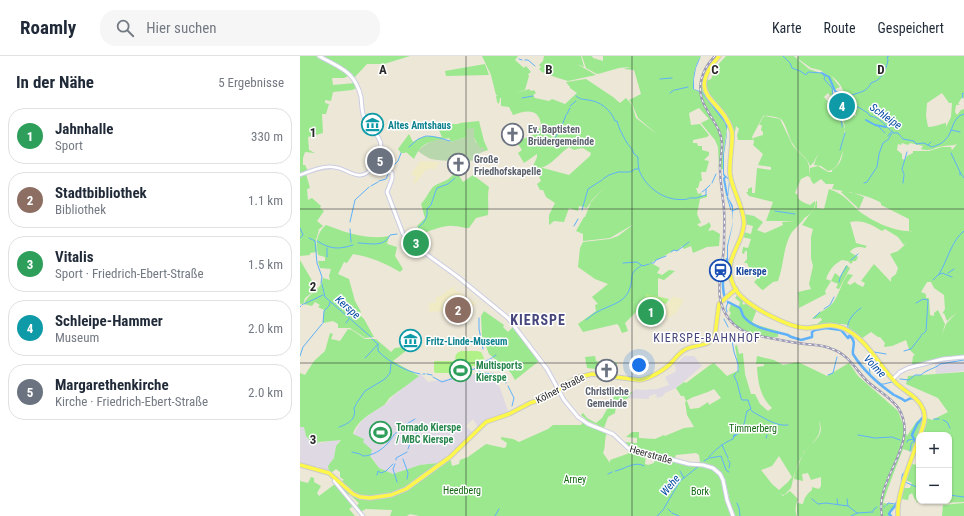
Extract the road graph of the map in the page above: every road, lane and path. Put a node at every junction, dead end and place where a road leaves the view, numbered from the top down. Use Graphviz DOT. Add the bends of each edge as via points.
graph roads {
  1 [pos="319,56"];
  2 [pos="719,56"];
  3 [pos="372,167"];
  4 [pos="300,175"];
  5 [pos="736,289"];
  6 [pos="964,357"];
  7 [pos="893,379"];
  8 [pos="556,386"];
  9 [pos="564,386"];
  10 [pos="558,390"];
  11 [pos="921,432"];
  12 [pos="916,447"];
  13 [pos="300,464"];
  14 [pos="335,478"];
  15 [pos="363,516"];
  16 [pos="733,516"];
  17 [pos="898,516"];
  1 -- 3 [label="main road" via="348,72 355,80 364,119 378,135 381,146"];
  2 -- 5 [label="main road" via="705,78 704,86 707,95 723,114 732,132 730,175 744,222 731,258 731,275"];
  3 -- 4 [label="street" via="364,174 356,175 338,167"];
  3 -- 8 [label="main road" via="392,173 387,192 406,238 508,318 547,369"];
  5 -- 7 [label="main road" via="748,302 788,324 801,328 832,325 851,332 863,342"];
  5 -- 9 [label="main road, Kölner Straße" via="718,307 715,337 699,347 684,350 669,365 652,375 638,380 590,374 574,379"];
  6 -- 7 [label="main road" via="943,359 908,368"];
  7 -- 11 [label="main road" via="923,408 925,417"];
  8 -- 9 [label="main road"];
  8 -- 10 [label="main road"];
  9 -- 10 [label="main road, Kölner Straße"];
  10 -- 14 [label="main road, Kölner Straße" via="548,397 486,422 450,457 403,491 370,498 358,497"];
  10 -- 16 [label="main road, Heerstraße" via="578,417 613,434 628,448 689,464 706,465 716,470 724,483"];
  12 -- 17 [label="main road" via="898,506"];
  13 -- 14 [label="main road, Kölner Straße" via="322,470"];
  14 -- 15 [label="street" via="334,481"];
}
